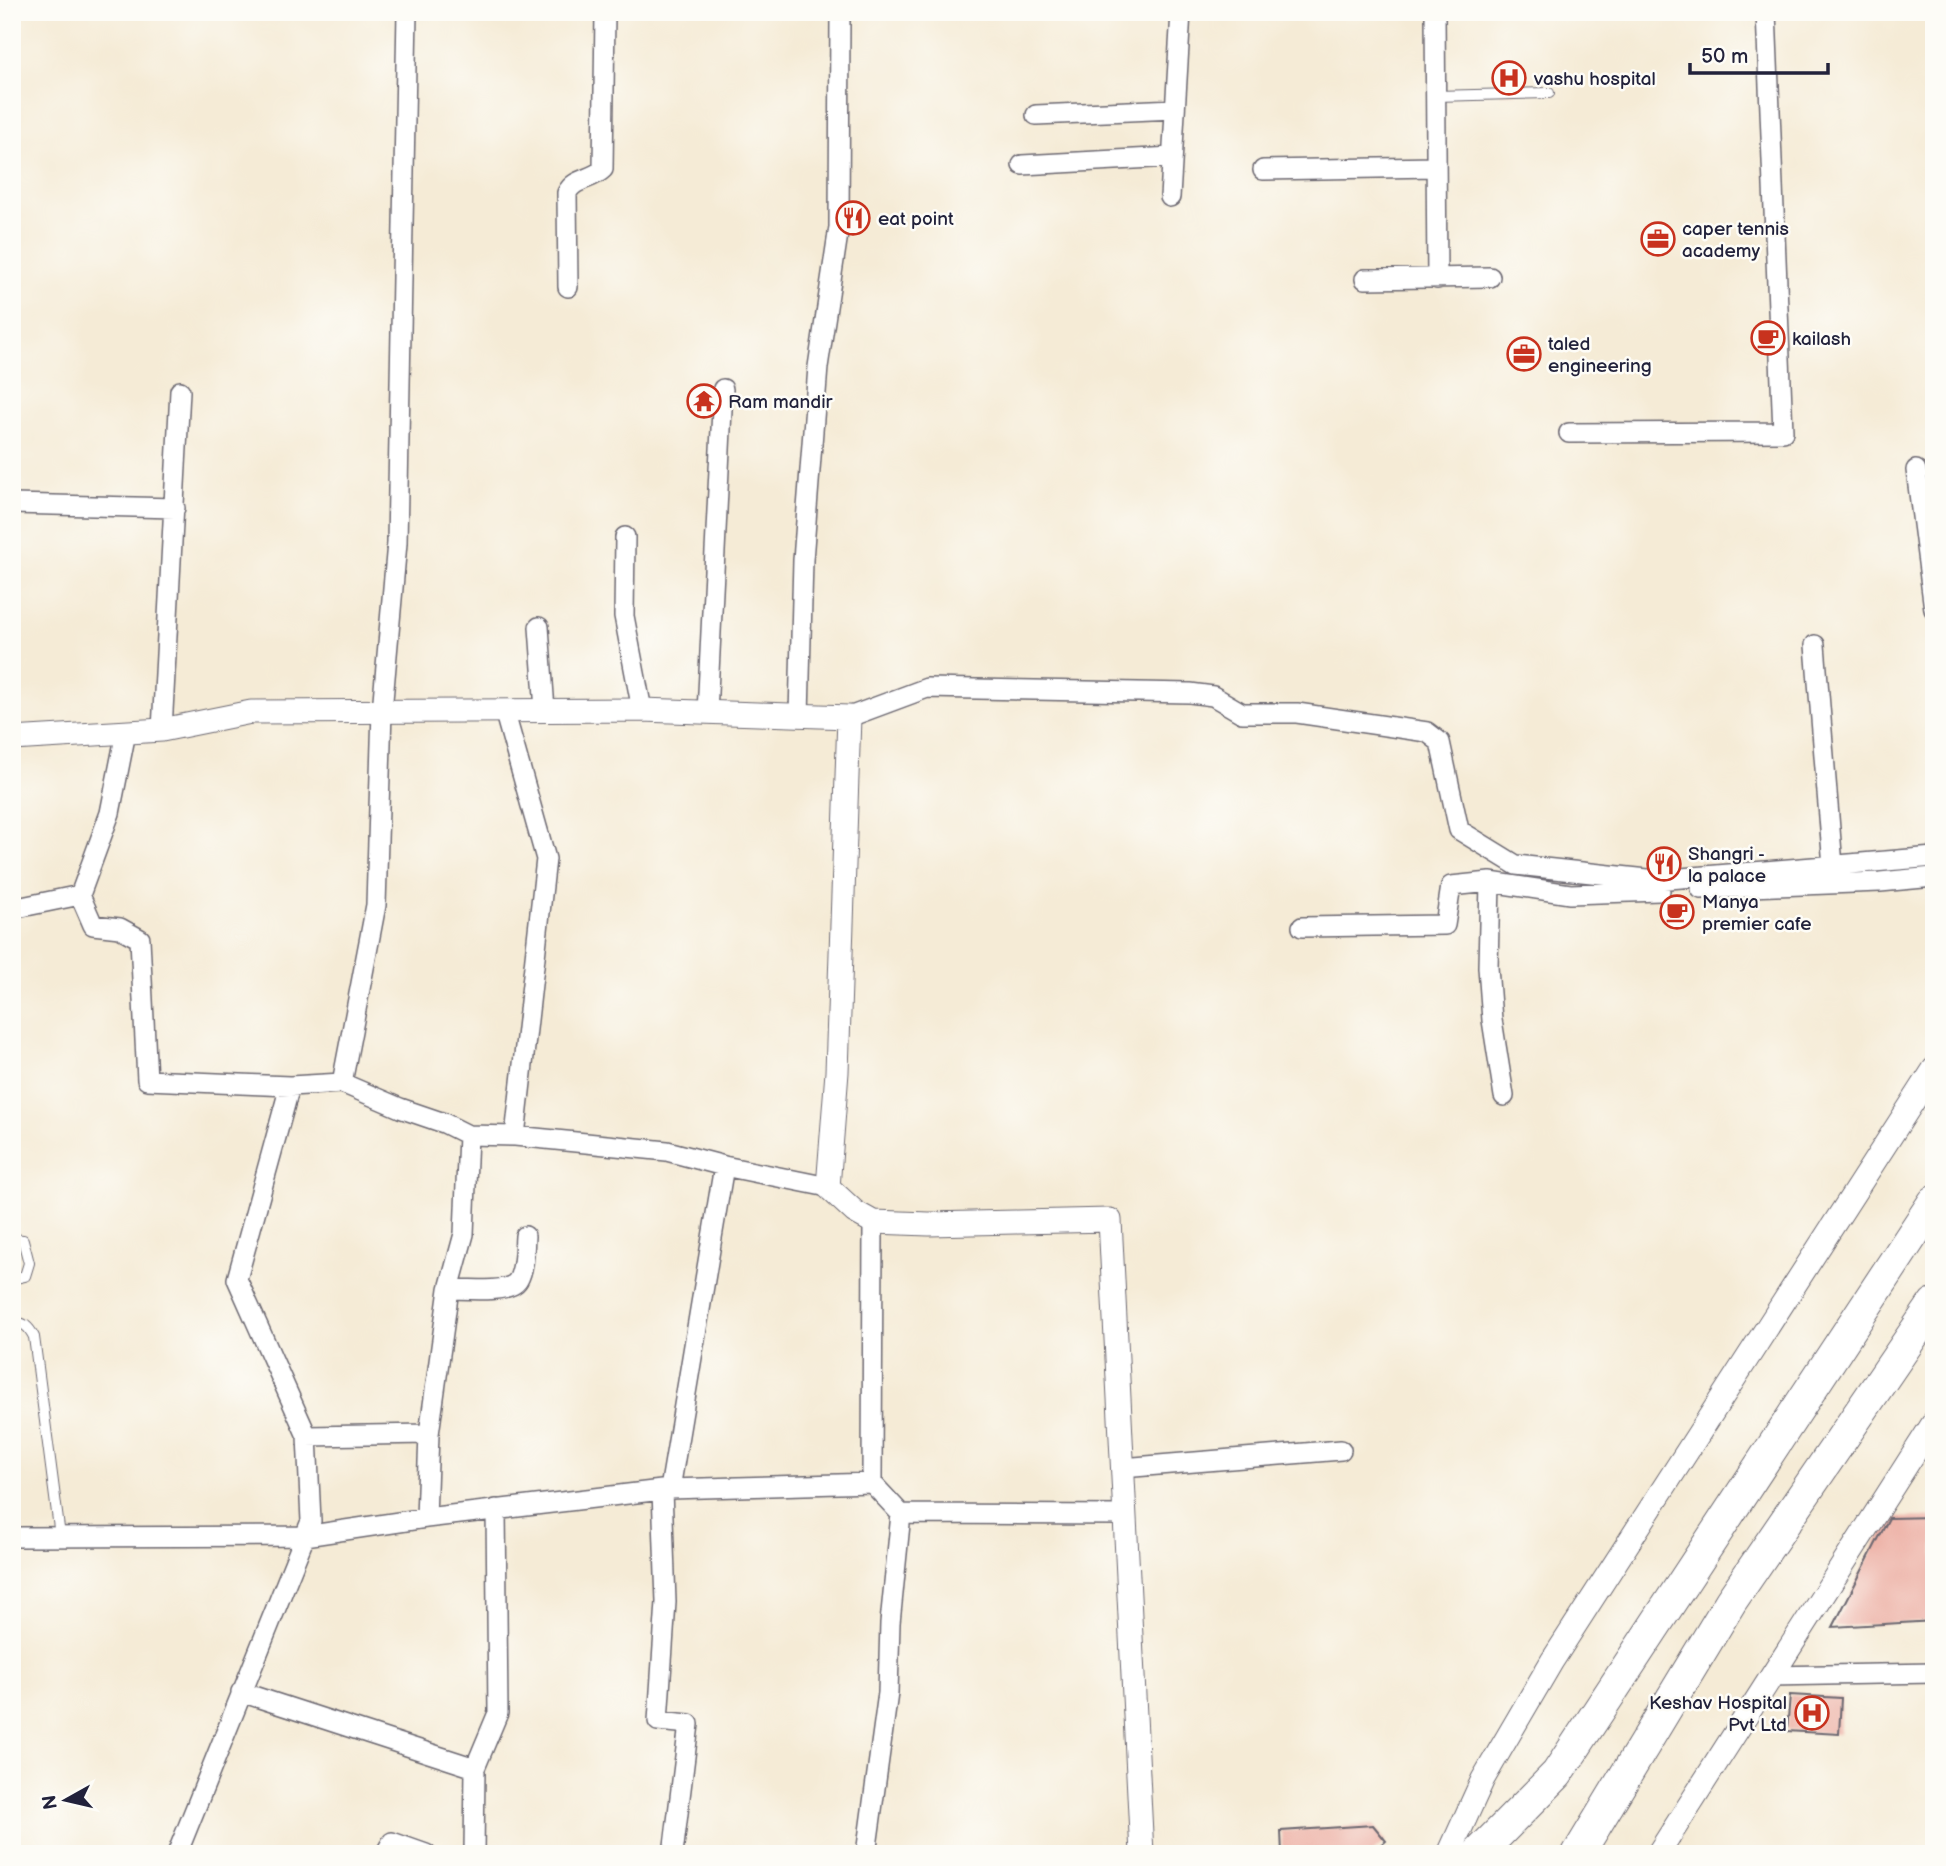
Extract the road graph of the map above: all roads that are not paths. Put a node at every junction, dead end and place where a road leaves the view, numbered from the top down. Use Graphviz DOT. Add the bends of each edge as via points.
graph roads {
  1 [pos="407,12"];
  2 [pos="605,12"];
  3 [pos="840,12"];
  4 [pos="1181,12"];
  5 [pos="1435,12"];
  6 [pos="1766,12"];
  7 [pos="1549,93"];
  8 [pos="1435,96"];
  9 [pos="1175,109"];
  10 [pos="1036,115"];
  11 [pos="1172,157"];
  12 [pos="1022,165"];
  13 [pos="1436,167"];
  14 [pos="1263,170"];
  15 [pos="1170,197"];
  16 [pos="1490,277"];
  17 [pos="1365,279"];
  18 [pos="1437,279"];
  19 [pos="568,287"];
  20 [pos="723,389"];
  21 [pos="180,391"];
  22 [pos="1569,433"];
  23 [pos="1916,470"];
  24 [pos="12,504"];
  25 [pos="174,509"];
  26 [pos="625,537"];
  27 [pos="1934,609"];
  28 [pos="539,627"];
  29 [pos="1815,645"];
  30 [pos="504,710"];
  31 [pos="545,710"];
  32 [pos="642,710"];
  33 [pos="382,711"];
  34 [pos="707,713"];
  35 [pos="799,716"];
  36 [pos="849,717"];
  37 [pos="162,730"];
  38 [pos="126,732"];
  39 [pos="12,739"];
  40 [pos="1934,858"];
  41 [pos="1833,866"];
  42 [pos="1934,877"];
  43 [pos="1490,882"];
  44 [pos="80,895"];
  45 [pos="12,909"];
  46 [pos="1302,927"];
  47 [pos="1934,1069"];
  48 [pos="342,1083"];
  49 [pos="290,1086"];
  50 [pos="1504,1096"];
  51 [pos="468,1135"];
  52 [pos="515,1136"];
  53 [pos="724,1166"];
  54 [pos="828,1187"];
  55 [pos="1934,1202"];
  56 [pos="873,1222"];
  57 [pos="525,1236"];
  58 [pos="12,1239"];
  59 [pos="12,1279"];
  60 [pos="449,1289"];
  61 [pos="1934,1304"];
  62 [pos="12,1322"];
  63 [pos="1934,1422"];
  64 [pos="429,1434"];
  65 [pos="307,1436"];
  66 [pos="1341,1450"];
  67 [pos="1122,1468"];
  68 [pos="872,1483"];
  69 [pos="666,1489"];
  70 [pos="496,1509"];
  71 [pos="901,1514"];
  72 [pos="1125,1516"];
  73 [pos="426,1518"];
  74 [pos="12,1536"];
  75 [pos="60,1536"];
  76 [pos="305,1536"];
  77 [pos="1934,1673"];
  78 [pos="1771,1676"];
  79 [pos="241,1692"];
  80 [pos="475,1768"];
  81 [pos="177,1854"];
  82 [pos="385,1854"];
  83 [pos="426,1854"];
  84 [pos="474,1854"];
  85 [pos="673,1854"];
  86 [pos="866,1854"];
  87 [pos="1142,1854"];
  88 [pos="1449,1854"];
  89 [pos="1478,1854"];
  90 [pos="1578,1854"];
  91 [pos="1658,1854"];
  1 -- 33 [label="street" via="397,542"];
  2 -- 19 [label="street" via="603,169 574,183 567,193"];
  3 -- 35 [label="street" via="839,227 818,367 803,560"];
  4 -- 9 [label="street"];
  5 -- 8 [label="street"];
  6 -- 22 [label="street" via="1783,432"];
  7 -- 8 [label="lane"];
  8 -- 13 [label="street"];
  9 -- 10 [label="street"];
  9 -- 11 [label="street"];
  11 -- 12 [label="street"];
  11 -- 15 [label="street"];
  13 -- 14 [label="street"];
  13 -- 18 [label="street"];
  16 -- 18 [label="street"];
  17 -- 18 [label="street"];
  20 -- 34 [label="street"];
  21 -- 25 [label="street"];
  23 -- 27 [label="street"];
  24 -- 25 [label="street"];
  25 -- 37 [label="street"];
  26 -- 32 [label="street" via="624,616"];
  28 -- 31 [label="street"];
  29 -- 41 [label="street"];
  30 -- 31 [label="street"];
  30 -- 33 [label="street"];
  30 -- 52 [label="street" via="546,859"];
  31 -- 32 [label="street"];
  32 -- 34 [label="street"];
  33 -- 37 [label="street" via="251,712"];
  33 -- 48 [label="street" via="376,905"];
  34 -- 35 [label="street"];
  35 -- 36 [label="street"];
  36 -- 41 [label="street" via="927,688 1213,696 1242,713 1297,713 1427,732 1440,742 1459,830 1516,865 1657,880"];
  36 -- 54 [label="street" via="837,1072"];
  37 -- 38 [label="street"];
  38 -- 39 [label="street"];
  38 -- 44 [label="street" via="110,813"];
  40 -- 41 [label="street"];
  42 -- 43 [label="street" via="1570,894"];
  43 -- 46 [label="street" via="1451,886 1444,925"];
  43 -- 50 [label="street" via="1488,967"];
  44 -- 45 [label="street"];
  44 -- 49 [label="street" via="93,926 120,928 140,939 147,1080"];
  47 -- 88 [label="street" via="1552,1661 1483,1779"];
  48 -- 49 [label="street"];
  48 -- 51 [label="street"];
  49 -- 65 [label="street" via="237,1279"];
  51 -- 52 [label="street"];
  51 -- 60 [label="street" via="464,1234"];
  52 -- 53 [label="street" via="667,1151"];
  53 -- 54 [label="street"];
  53 -- 69 [label="street"];
  54 -- 56 [label="street"];
  55 -- 89 [label="highway" via="1557,1774"];
  56 -- 67 [label="street" via="1110,1220"];
  56 -- 68 [label="street"];
  57 -- 60 [label="street" via="515,1284 504,1289"];
  58 -- 59 [label="lane" via="23,1240 29,1263 25,1276"];
  60 -- 64 [label="street"];
  61 -- 90 [label="highway" via="1731,1601"];
  62 -- 75 [label="lane" via="30,1328 34,1337"];
  63 -- 78 [label="street"];
  64 -- 65 [label="street"];
  64 -- 73 [label="street"];
  65 -- 76 [label="street" via="311,1521"];
  66 -- 67 [label="street"];
  67 -- 72 [label="street"];
  68 -- 69 [label="street"];
  68 -- 71 [label="street"];
  69 -- 70 [label="street"];
  69 -- 85 [label="street" via="666,1602 658,1721 689,1724"];
  70 -- 73 [label="street"];
  70 -- 80 [label="street" via="498,1713"];
  71 -- 72 [label="street"];
  71 -- 86 [label="street" via="888,1693"];
  72 -- 87 [label="street"];
  73 -- 76 [label="street"];
  74 -- 75 [label="street"];
  75 -- 76 [label="street"];
  76 -- 79 [label="street"];
  77 -- 78 [label="street"];
  78 -- 91 [label="street"];
  79 -- 80 [label="street"];
  79 -- 81 [label="street"];
  80 -- 84 [label="street"];
  82 -- 83 [label="street" via="392,1842"];
}
